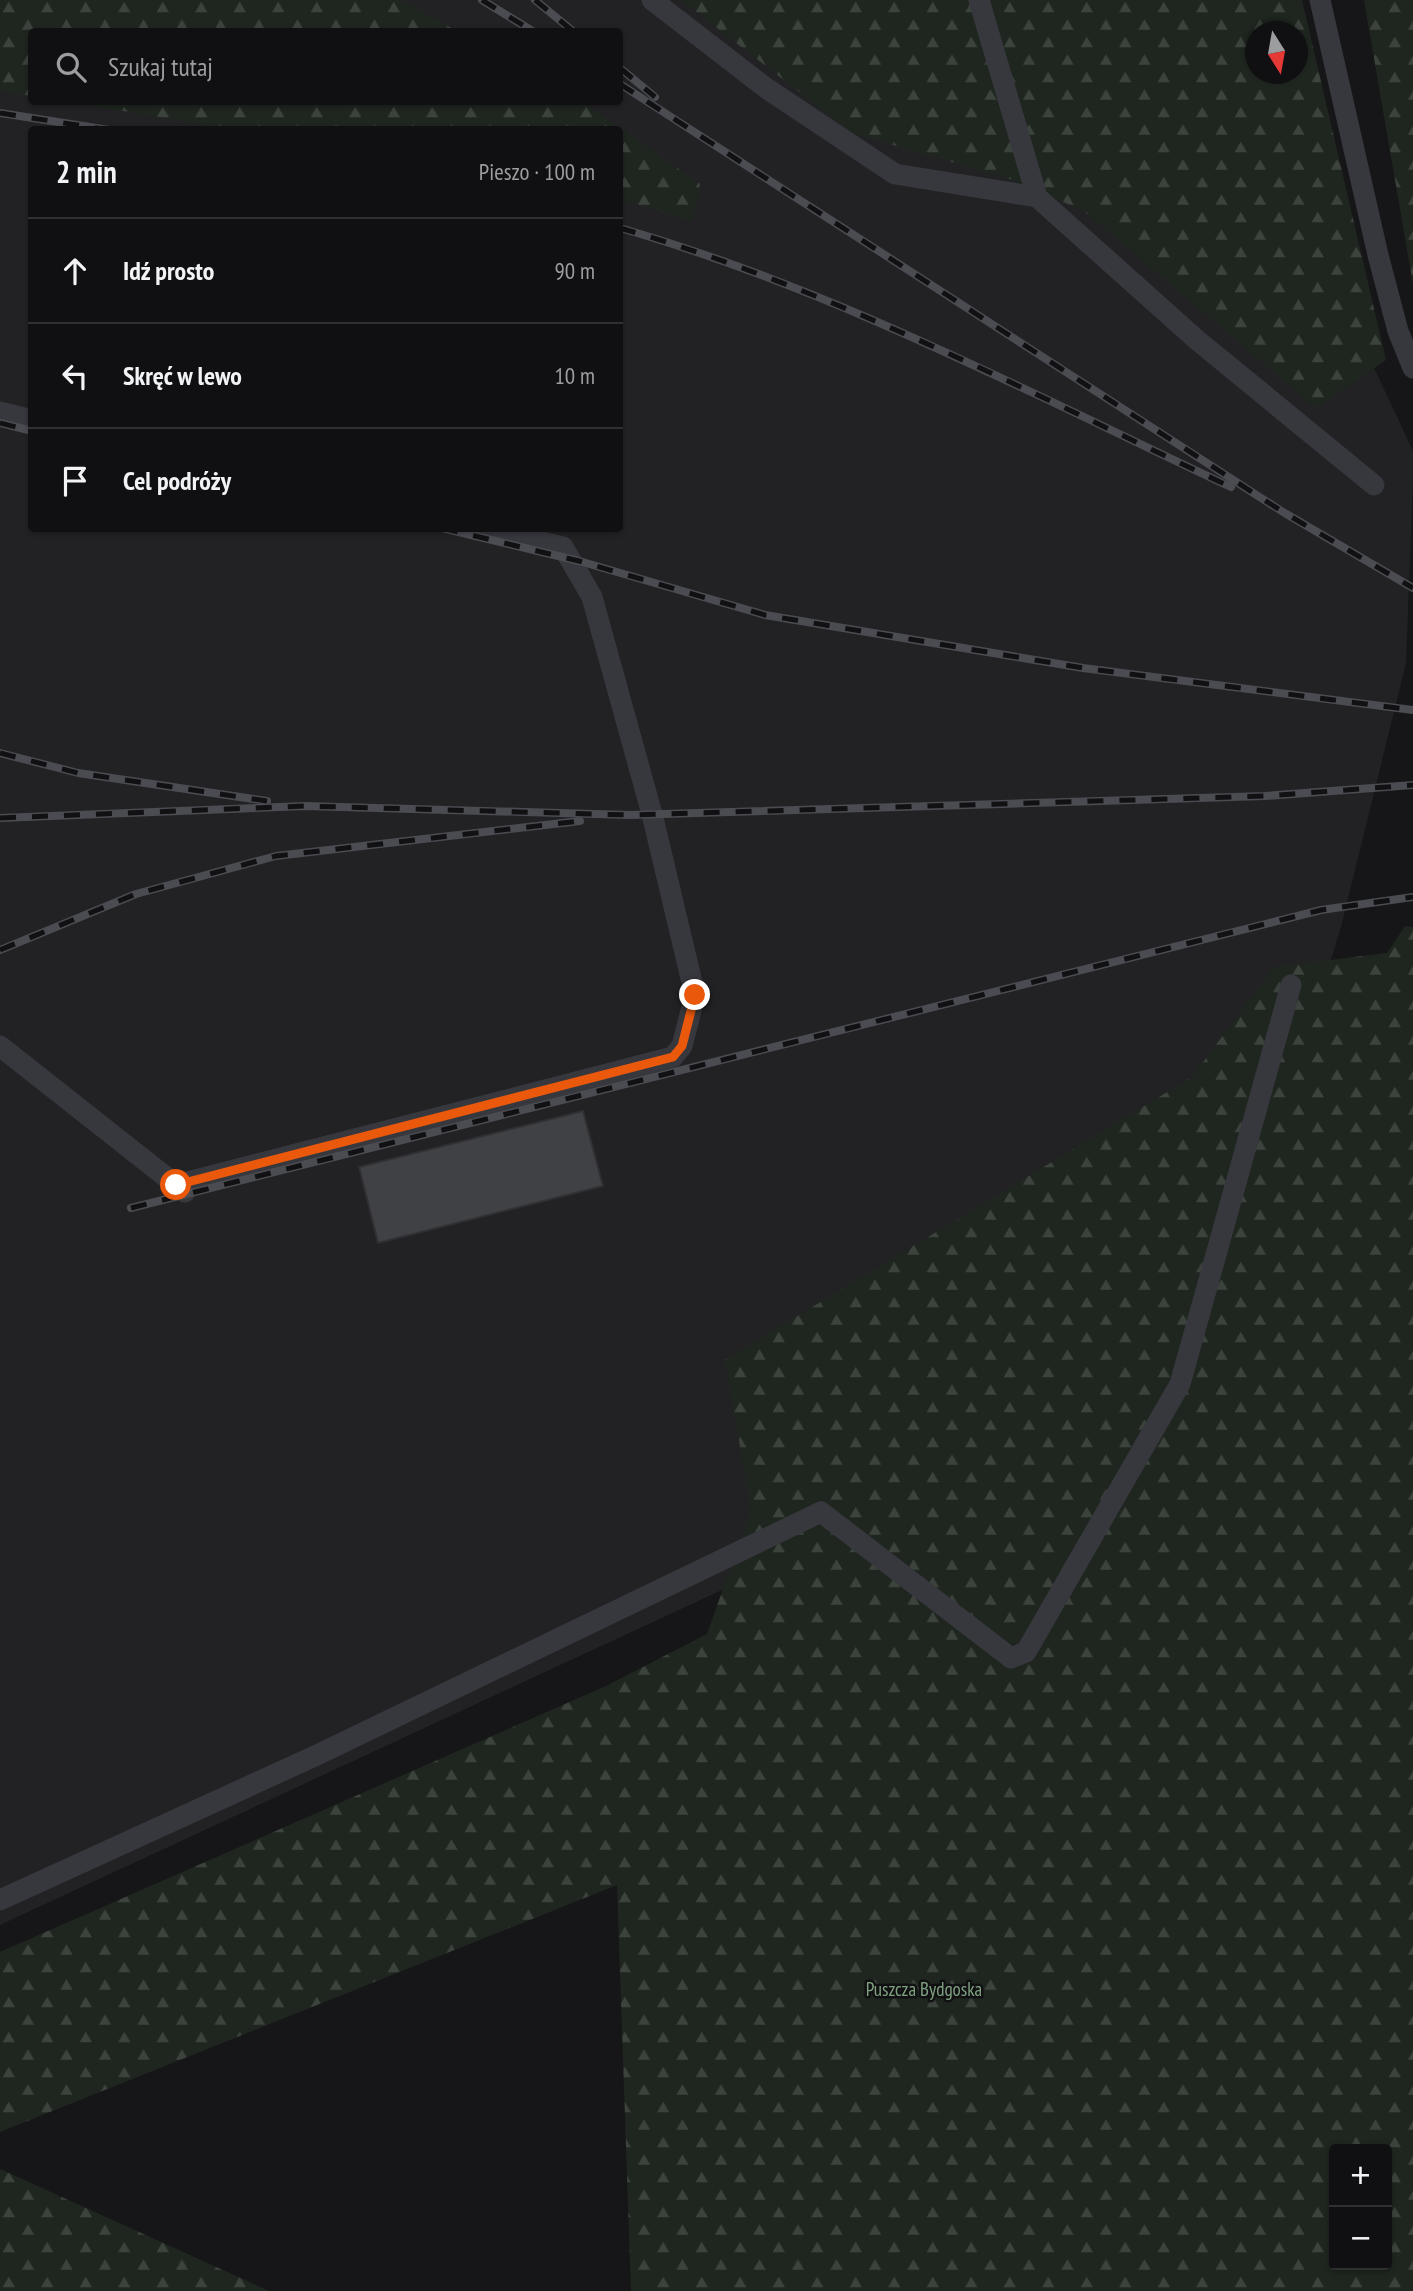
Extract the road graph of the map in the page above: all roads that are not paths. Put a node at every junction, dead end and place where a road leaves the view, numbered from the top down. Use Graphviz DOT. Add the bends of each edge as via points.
graph roads {
  1 [pos="652,0"];
  2 [pos="979,0"];
  3 [pos="1320,0"];
  4 [pos="1037,197"];
  5 [pos="1406,329"];
  6 [pos="1413,368"];
  7 [pos="0,412"];
  8 [pos="28,419"];
  9 [pos="1374,485"];
  10 [pos="501,532"];
  11 [pos="1291,985"];
  12 [pos="0,1046"];
  13 [pos="0,1900"];
  1 -- 4 [label="lane" via="766,88 895,174"];
  2 -- 4 [label="lane"];
  3 -- 5 [label="lane"];
  4 -- 9 [label="lane" via="1196,340"];
  5 -- 6 [label="lane"];
  7 -- 8 [label="lane"];
  10 -- 12 [label="lane" via="563,547 592,597 653,814 695,995 682,1046 673,1057 182,1190"];
  11 -- 13 [label="lane" via="1180,1384 1026,1652 1011,1658 821,1512 330,1749"];
}
